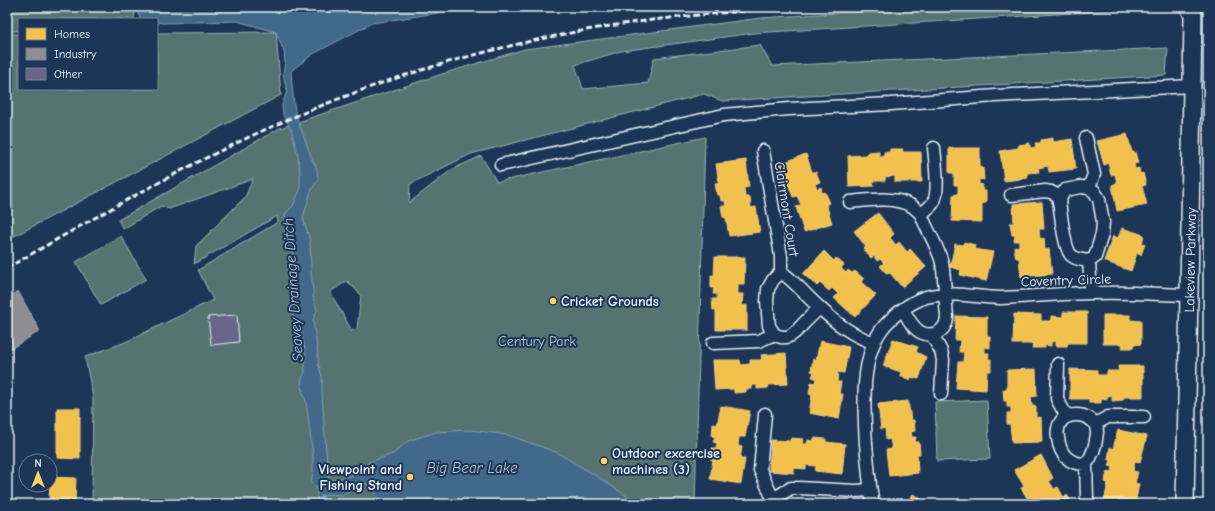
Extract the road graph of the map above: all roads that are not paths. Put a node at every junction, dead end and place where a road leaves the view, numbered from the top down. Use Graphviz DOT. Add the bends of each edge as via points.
graph roads {
  1 [pos="1193,10"];
  2 [pos="1192,86"];
  3 [pos="1086,138"];
  4 [pos="934,148"];
  5 [pos="763,151"];
  6 [pos="501,165"];
  7 [pos="1090,188"];
  8 [pos="1011,195"];
  9 [pos="1061,197"];
  10 [pos="850,202"];
  11 [pos="922,214"];
  12 [pos="1090,261"];
  13 [pos="781,272"];
  14 [pos="1091,292"];
  15 [pos="945,294"];
  16 [pos="1189,295"];
  17 [pos="820,308"];
  18 [pos="903,309"];
  19 [pos="774,334"];
  20 [pos="932,334"];
  21 [pos="713,342"];
  22 [pos="874,342"];
  23 [pos="1058,364"];
  24 [pos="942,394"];
  25 [pos="765,414"];
  26 [pos="1067,417"];
  27 [pos="1144,417"];
  28 [pos="1095,424"];
  29 [pos="1086,464"];
  30 [pos="870,490"];
  31 [pos="873,504"];
  32 [pos="1089,504"];
  33 [pos="1185,504"];
  1 -- 2 [label="street, Lakeview Parkway"];
  2 -- 6 [label="street" via="995,96 724,115"];
  2 -- 16 [label="street, Lakeview Parkway"];
  3 -- 7 [label="street" via="1094,174"];
  4 -- 11 [label="street" via="937,190 933,203"];
  5 -- 13 [label="street, Clairmont Court" via="781,256"];
  7 -- 9 [label="street" via="1069,188"];
  7 -- 12 [label="street" via="1100,199 1103,222 1095,257"];
  8 -- 9 [label="street" via="1045,191"];
  9 -- 12 [label="street" via="1059,202 1067,249 1079,260"];
  10 -- 11 [label="street" via="895,200 911,206"];
  11 -- 15 [label="street" via="942,262"];
  12 -- 14 [label="street"];
  13 -- 17 [label="street, Clairmont Court"];
  13 -- 19 [label="street, Clairmont Court" via="768,289 769,326"];
  14 -- 15 [label="street, Coventry Circle" via="1000,298"];
  14 -- 16 [label="street, Coventry Circle"];
  15 -- 18 [label="street, Coventry Circle" via="924,298"];
  15 -- 20 [label="street" via="946,324 938,333"];
  16 -- 33 [label="street, Lakeview Parkway"];
  17 -- 19 [label="street" via="791,335 785,337"];
  17 -- 22 [label="street, Clairmont Court" via="845,329"];
  18 -- 20 [label="street" via="921,333"];
  18 -- 22 [label="street, Coventry Circle" via="882,329"];
  19 -- 21 [label="street" via="759,341"];
  20 -- 24 [label="street" via="941,351"];
  22 -- 30 [label="street, Coventry Circle" via="864,397"];
  23 -- 26 [label="street" via="1057,399"];
  25 -- 30 [label="street" via="760,470 773,499 791,488"];
  26 -- 28 [label="street" via="1087,416"];
  26 -- 29 [label="street" via="1058,426 1059,446 1072,462"];
  27 -- 28 [label="street" via="1108,417"];
  28 -- 29 [label="street" via="1097,431 1094,447"];
  29 -- 32 [label="street"];
  30 -- 31 [label="street, Coventry Circle"];
}
